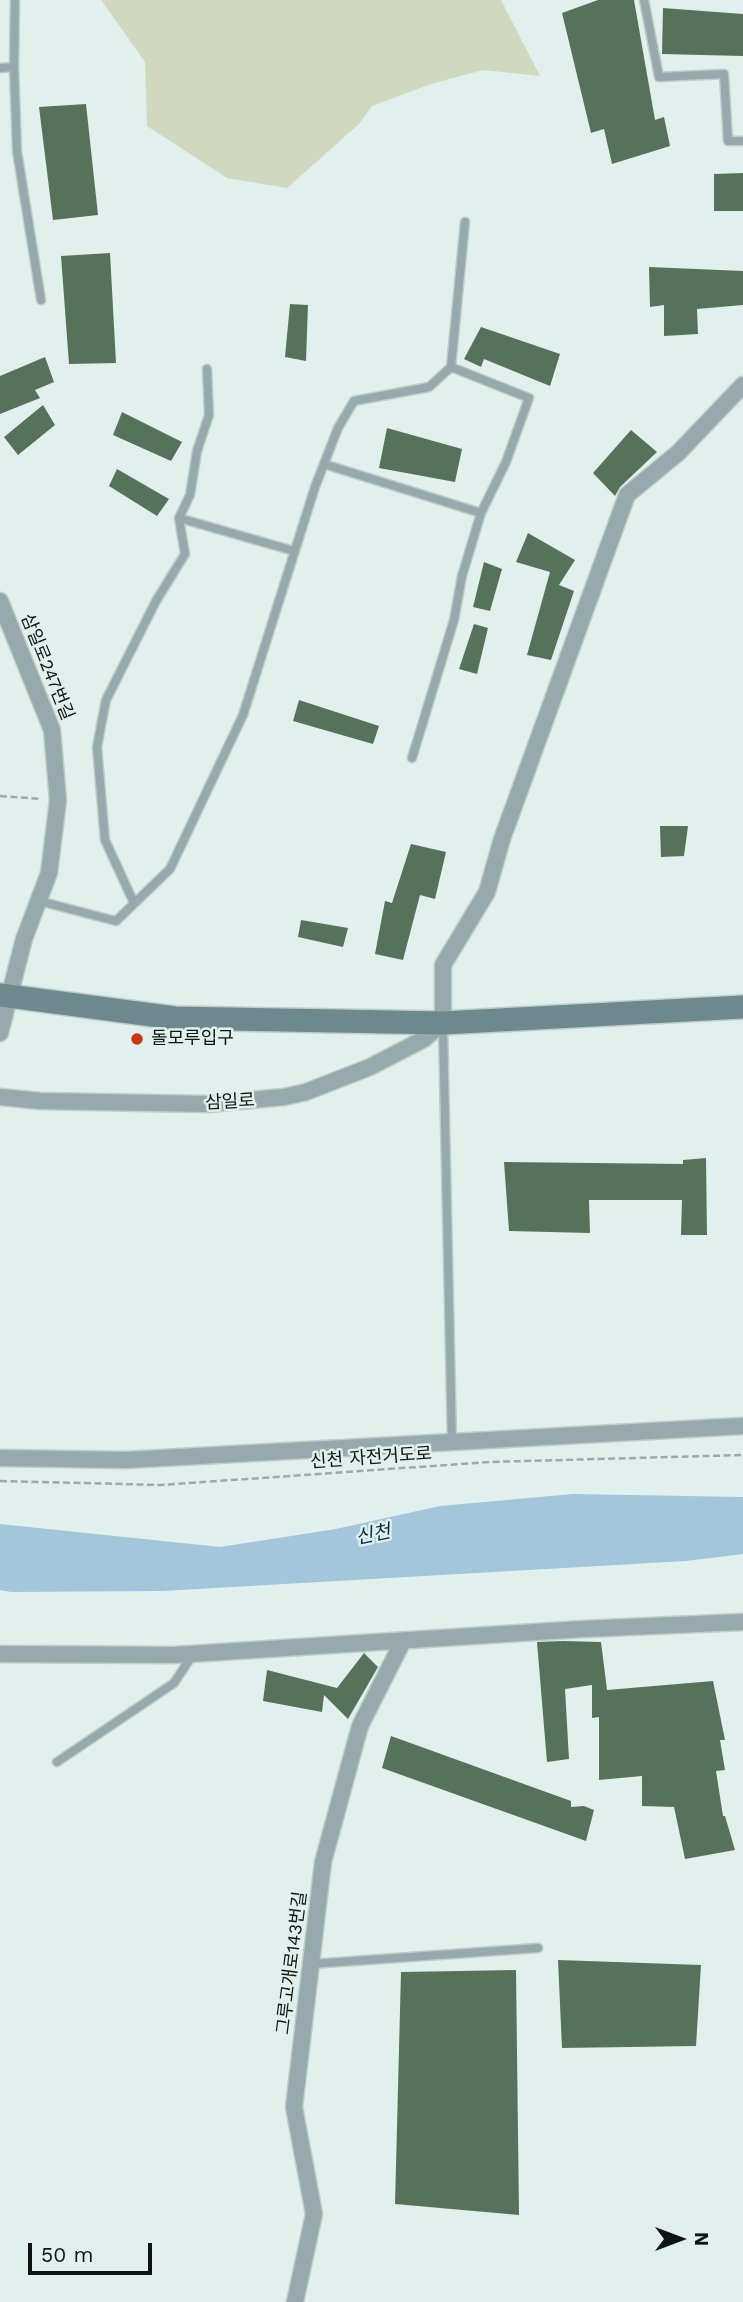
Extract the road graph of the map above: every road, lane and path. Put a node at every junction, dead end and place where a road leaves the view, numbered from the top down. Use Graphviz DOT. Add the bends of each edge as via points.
graph roads {
  1 [pos="15,0"];
  2 [pos="644,0"];
  3 [pos="15,67"];
  4 [pos="0,68"];
  5 [pos="743,142"];
  6 [pos="465,222"];
  7 [pos="41,300"];
  8 [pos="452,367"];
  9 [pos="206,369"];
  10 [pos="743,385"];
  11 [pos="324,464"];
  12 [pos="481,513"];
  13 [pos="179,518"];
  14 [pos="295,551"];
  15 [pos="0,601"];
  16 [pos="412,758"];
  17 [pos="0,796"];
  18 [pos="58,800"];
  19 [pos="38,901"];
  20 [pos="134,903"];
  21 [pos="5,996"];
  22 [pos="743,1007"];
  23 [pos="443,1023"];
  24 [pos="0,1033"];
  25 [pos="0,1097"];
  26 [pos="743,1426"];
  27 [pos="452,1444"];
  28 [pos="743,1455"];
  29 [pos="0,1458"];
  30 [pos="0,1481"];
  31 [pos="743,1622"];
  32 [pos="404,1641"];
  33 [pos="194,1653"];
  34 [pos="0,1654"];
  35 [pos="57,1762"];
  36 [pos="538,1948"];
  37 [pos="311,1964"];
  38 [pos="296,2302"];
  1 -- 3 [label="lane"];
  2 -- 5 [label="lane" via="659,77 724,74 728,141"];
  3 -- 4 [label="lane"];
  3 -- 7 [label="lane" via="18,152"];
  6 -- 8 [label="lane"];
  8 -- 11 [label="lane" via="429,387 354,401"];
  8 -- 12 [label="lane" via="529,398"];
  9 -- 13 [label="lane" via="209,415 190,495"];
  10 -- 23 [label="street" via="678,453 627,495 487,892 443,965"];
  11 -- 12 [label="lane"];
  11 -- 14 [label="lane"];
  12 -- 16 [label="lane"];
  13 -- 14 [label="lane"];
  13 -- 20 [label="lane" via="185,554 106,700 97,747 105,840"];
  14 -- 20 [label="lane" via="243,715 170,869"];
  15 -- 18 [label="street, 삼일로247번길" via="52,730"];
  17 -- 18 [label="path"];
  18 -- 19 [label="street, 삼일로247번길" via="49,873"];
  19 -- 20 [label="lane" via="116,921"];
  19 -- 21 [label="street, 삼일로247번길"];
  21 -- 23 [label="main road" via="175,1018"];
  21 -- 24 [label="street, 삼일로247번길"];
  22 -- 23 [label="main road"];
  23 -- 25 [label="street, 삼일로" via="424,1039 370,1067 284,1097 207,1104"];
  23 -- 27 [label="lane"];
  26 -- 27 [label="street"];
  27 -- 29 [label="street" via="126,1460"];
  28 -- 30 [label="path, 신천 자전거도로" via="489,1462 161,1485"];
  31 -- 32 [label="street"];
  32 -- 33 [label="street"];
  32 -- 37 [label="street, 그루고개로143번길" via="360,1726 323,1861"];
  33 -- 34 [label="street"];
  33 -- 35 [label="lane" via="174,1682"];
  36 -- 37 [label="lane"];
  37 -- 38 [label="street, 그루고개로143번길" via="295,2107 314,2214"];
}
